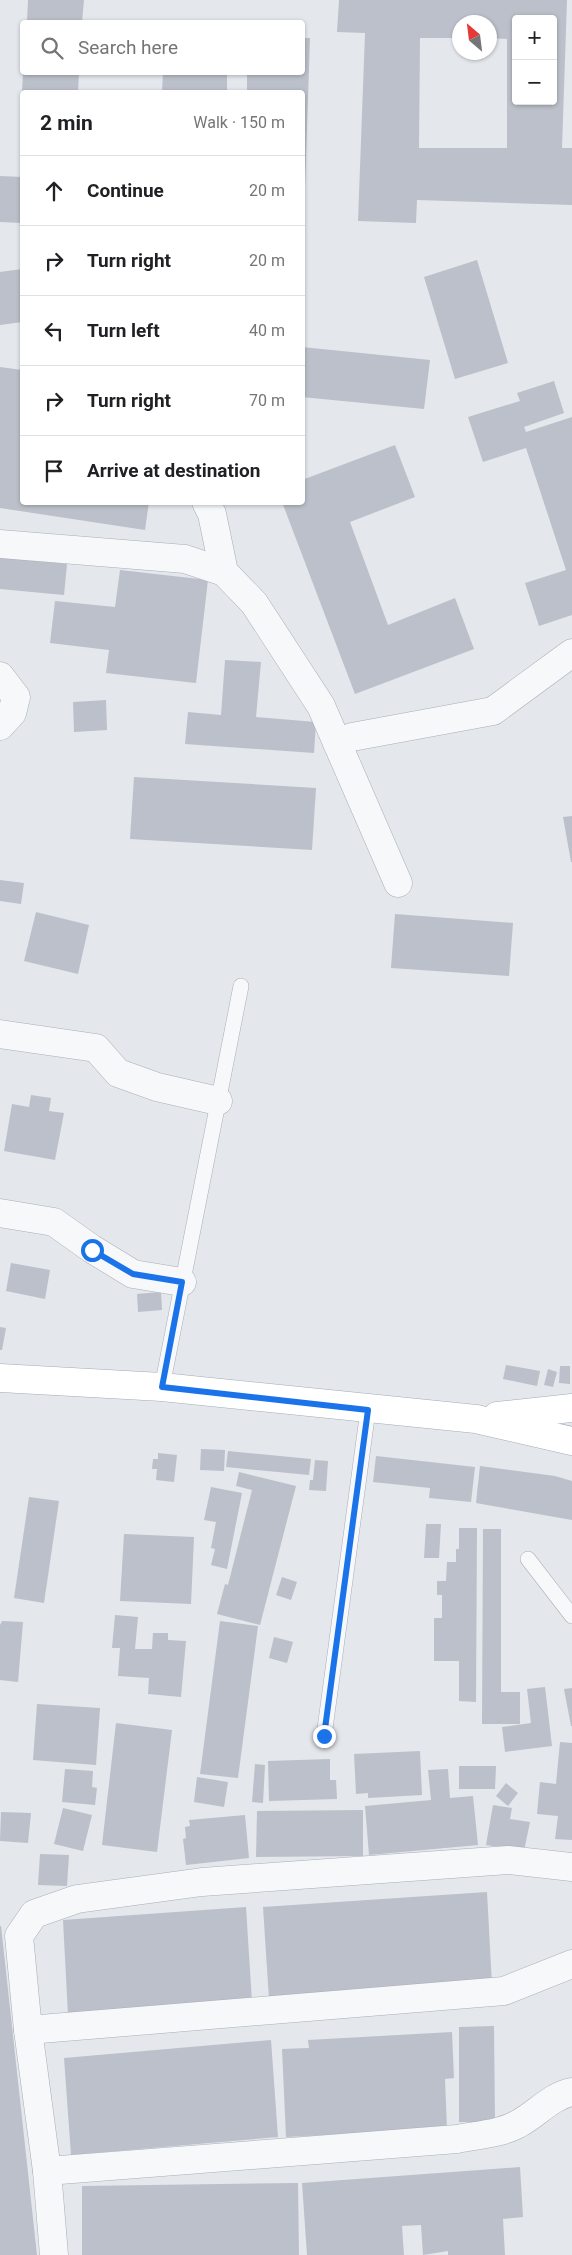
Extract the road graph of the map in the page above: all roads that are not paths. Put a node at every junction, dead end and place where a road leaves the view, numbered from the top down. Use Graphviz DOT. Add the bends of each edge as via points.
graph roads {
  1 [pos="208,505"];
  2 [pos="0,544"];
  3 [pos="224,572"];
  4 [pos="572,652"];
  5 [pos="0,676"];
  6 [pos="0,726"];
  7 [pos="337,744"];
  8 [pos="398,883"];
  9 [pos="241,986"];
  10 [pos="0,1034"];
  11 [pos="218,1100"];
  12 [pos="0,1213"];
  13 [pos="182,1282"];
  14 [pos="0,1378"];
  15 [pos="162,1387"];
  16 [pos="572,1408"];
  17 [pos="368,1410"];
  18 [pos="476,1419"];
  19 [pos="572,1441"];
  20 [pos="528,1558"];
  21 [pos="572,1616"];
  22 [pos="324,1736"];
  23 [pos="572,1868"];
  24 [pos="572,1964"];
  25 [pos="28,2030"];
  26 [pos="572,2092"];
  27 [pos="47,2171"];
  28 [pos="54,2255"];
  1 -- 3 [label="street"];
  2 -- 3 [label="street" via="185,559"];
  3 -- 7 [label="street" via="254,603 321,706"];
  4 -- 7 [label="street" via="492,711 352,737"];
  5 -- 6 [label="street" via="16,697 12,713"];
  7 -- 8 [label="street"];
  9 -- 11 [label="lane"];
  10 -- 11 [label="street" via="96,1048 118,1073"];
  11 -- 13 [label="lane"];
  12 -- 13 [label="street" via="54,1222 133,1274"];
  13 -- 15 [label="lane"];
  14 -- 15 [label="main road"];
  15 -- 17 [label="main road"];
  16 -- 18 [label="main road"];
  17 -- 18 [label="main road"];
  17 -- 22 [label="lane"];
  18 -- 19 [label="main road"];
  20 -- 21 [label="lane"];
  23 -- 25 [label="street" via="498,1861 202,1882 77,1899 34,1914 19,1936"];
  24 -- 25 [label="street" via="504,1992"];
  25 -- 27 [label="street"];
  26 -- 27 [label="street" via="555,2097 506,2130 457,2139"];
  27 -- 28 [label="street"];
}
